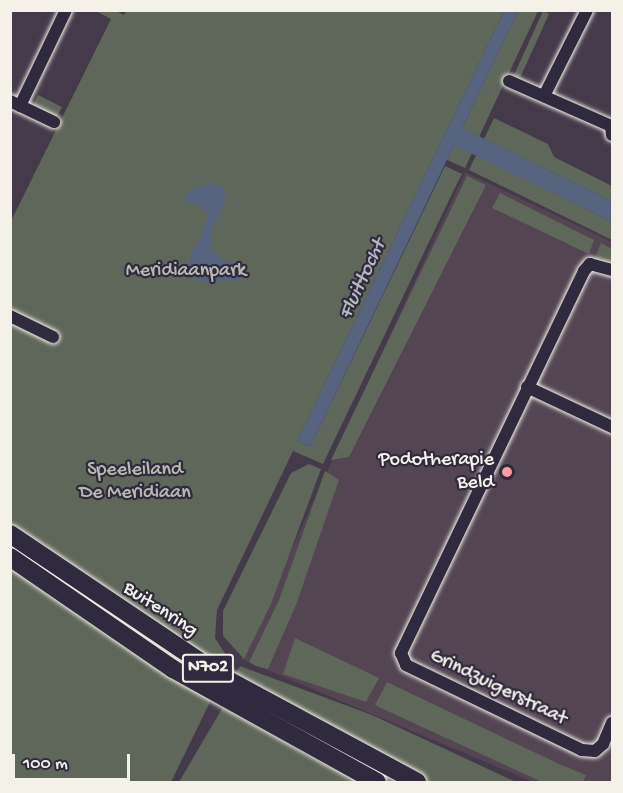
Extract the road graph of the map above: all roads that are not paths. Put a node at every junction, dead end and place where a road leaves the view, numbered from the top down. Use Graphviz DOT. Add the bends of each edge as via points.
graph roads {
  1 [pos="66,10"];
  2 [pos="587,10"];
  3 [pos="508,81"];
  4 [pos="545,94"];
  5 [pos="15,103"];
  6 [pos="54,122"];
  7 [pos="612,128"];
  8 [pos="612,270"];
  9 [pos="10,316"];
  10 [pos="53,337"];
  11 [pos="527,387"];
  12 [pos="612,428"];
  13 [pos="10,534"];
  14 [pos="10,557"];
  15 [pos="612,723"];
  16 [pos="377,783"];
  17 [pos="417,783"];
  1 -- 5 [label="street"];
  2 -- 4 [label="street"];
  3 -- 4 [label="street" via="537,96"];
  4 -- 7 [label="street"];
  5 -- 6 [label="street"];
  8 -- 11 [label="street" via="590,264 584,271"];
  9 -- 10 [label="street"];
  11 -- 12 [label="street"];
  11 -- 15 [label="street, Grindzuigerstraat" via="401,659 406,665 582,750 595,750 603,744"];
  13 -- 17 [label="highway, Buitenring / N702" via="226,680"];
  14 -- 16 [label="highway, Buitenring / N702" via="173,669"];
}
